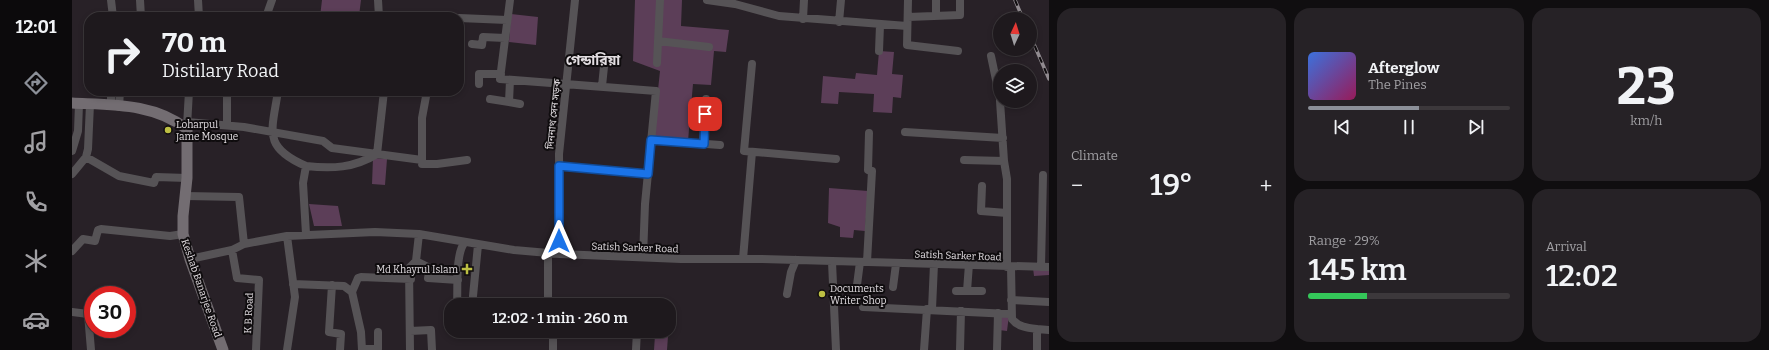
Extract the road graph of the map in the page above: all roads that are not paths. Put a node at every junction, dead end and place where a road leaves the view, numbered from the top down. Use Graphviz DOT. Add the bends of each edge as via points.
graph roads {
  1 [pos="112,0"];
  2 [pos="140,0"];
  3 [pos="198,0"];
  4 [pos="272,0"];
  5 [pos="378,0"];
  6 [pos="510,0"];
  7 [pos="575,0"];
  8 [pos="660,0"];
  9 [pos="708,0"];
  10 [pos="804,0"];
  11 [pos="841,0"];
  12 [pos="908,0"];
  13 [pos="936,0"];
  14 [pos="960,0"];
  15 [pos="113,12"];
  16 [pos="141,12"];
  17 [pos="199,12"];
  18 [pos="268,12"];
  19 [pos="379,12"];
  20 [pos="936,16"];
  21 [pos="908,17"];
  22 [pos="464,18"];
  23 [pos="803,19"];
  24 [pos="507,20"];
  25 [pos="839,22"];
  26 [pos="880,25"];
  27 [pos="907,26"];
  28 [pos="505,38"];
  29 [pos="658,41"];
  30 [pos="472,44"];
  31 [pos="709,47"];
  32 [pos="879,51"];
  33 [pos="958,51"];
  34 [pos="991,56"];
  35 [pos="605,57"];
  36 [pos="657,63"];
  37 [pos="752,64"];
  38 [pos="993,66"];
  39 [pos="501,74"];
  40 [pos="510,80"];
  41 [pos="566,83"];
  42 [pos="479,84"];
  43 [pos="602,86"];
  44 [pos="112,96"];
  45 [pos="118,96"];
  46 [pos="189,96"];
  47 [pos="227,96"];
  48 [pos="277,96"];
  49 [pos="383,96"];
  50 [pos="426,96"];
  51 [pos="490,98"];
  52 [pos="706,99"];
  53 [pos="508,102"];
  54 [pos="80,104"];
  55 [pos="520,104"];
  56 [pos="115,106"];
  57 [pos="1001,108"];
  58 [pos="187,125"];
  59 [pos="227,125"];
  60 [pos="905,132"];
  61 [pos="272,133"];
  62 [pos="868,133"];
  63 [pos="1003,138"];
  64 [pos="651,140"];
  65 [pos="704,144"];
  66 [pos="720,145"];
  67 [pos="72,151"];
  68 [pos="752,152"];
  69 [pos="377,154"];
  70 [pos="86,157"];
  71 [pos="836,159"];
  72 [pos="422,160"];
  73 [pos="467,160"];
  74 [pos="964,160"];
  75 [pos="1004,161"];
  76 [pos="306,166"];
  77 [pos="559,166"];
  78 [pos="72,174"];
  79 [pos="648,174"];
  80 [pos="1043,175"];
  81 [pos="187,178"];
  82 [pos="982,186"];
  83 [pos="186,196"];
  84 [pos="1007,213"];
  85 [pos="184,234"];
  86 [pos="306,234"];
  87 [pos="419,234"];
  88 [pos="287,236"];
  89 [pos="465,242"];
  90 [pos="244,244"];
  91 [pos="478,245"];
  92 [pos="72,250"];
  93 [pos="232,250"];
  94 [pos="548,253"];
  95 [pos="560,254"];
  96 [pos="643,257"];
  97 [pos="190,259"];
  98 [pos="743,259"];
  99 [pos="796,260"];
  100 [pos="416,261"];
  101 [pos="832,262"];
  102 [pos="864,262"];
  103 [pos="896,264"];
  104 [pos="934,264"];
  105 [pos="969,264"];
  106 [pos="1009,267"];
  107 [pos="1045,267"];
  108 [pos="411,279"];
  109 [pos="458,280"];
  110 [pos="293,284"];
  111 [pos="332,285"];
  112 [pos="857,285"];
  113 [pos="894,287"];
  114 [pos="956,291"];
  115 [pos="967,291"];
  116 [pos="982,291"];
  117 [pos="352,292"];
  118 [pos="787,294"];
  119 [pos="473,296"];
  120 [pos="457,298"];
  121 [pos="548,298"];
  122 [pos="1011,300"];
  123 [pos="1049,302"];
  124 [pos="863,307"];
  125 [pos="929,309"];
  126 [pos="961,311"];
  127 [pos="72,312"];
  128 [pos="998,313"];
  129 [pos="1010,314"];
  130 [pos="1038,329"];
  131 [pos="1049,330"];
  132 [pos="410,331"];
  133 [pos="378,332"];
  134 [pos="553,338"];
  135 [pos="637,338"];
  136 [pos="362,349"];
  137 [pos="91,350"];
  138 [pos="223,350"];
  139 [pos="256,350"];
  140 [pos="287,350"];
  141 [pos="340,350"];
  142 [pos="410,350"];
  143 [pos="432,350"];
  144 [pos="553,350"];
  145 [pos="636,350"];
  146 [pos="836,350"];
  147 [pos="924,350"];
  148 [pos="960,350"];
  149 [pos="997,350"];
  150 [pos="1038,350"];
  1 -- 15 [label="street"];
  2 -- 16 [label="street"];
  3 -- 17 [label="street"];
  4 -- 18 [label="street"];
  5 -- 19 [label="street"];
  6 -- 24 [label="street"];
  7 -- 41 [label="street, দিননাথ সেন সড়ক"];
  8 -- 29 [label="street"];
  9 -- 23 [label="street"];
  10 -- 23 [label="street"];
  11 -- 25 [label="street"];
  12 -- 21 [label="street"];
  13 -- 20 [label="street"];
  14 -- 20 [label="street" via="960,15"];
  20 -- 21 [label="street"];
  21 -- 27 [label="street"];
  22 -- 24 [label="street"];
  23 -- 25 [label="street"];
  24 -- 28 [label="street"];
  25 -- 26 [label="street"];
  26 -- 27 [label="street"];
  26 -- 32 [label="street"];
  27 -- 33 [label="street" via="907,45"];
  28 -- 30 [label="street" via="483,37 482,45"];
  28 -- 39 [label="street"];
  29 -- 31 [label="street"];
  29 -- 36 [label="street"];
  34 -- 38 [label="street"];
  35 -- 43 [label="street"];
  37 -- 68 [label="street" via="744,151"];
  39 -- 40 [label="street" via="500,79"];
  39 -- 42 [label="street" via="479,74"];
  40 -- 41 [label="street"];
  40 -- 53 [label="street"];
  41 -- 43 [label="street"];
  41 -- 77 [label="street, দিননাথ সেন সড়ক"];
  43 -- 64 [label="street" via="656,91"];
  44 -- 56 [label="street"];
  45 -- 56 [label="street"];
  46 -- 58 [label="street"];
  47 -- 59 [label="street"];
  48 -- 61 [label="street"];
  49 -- 69 [label="street"];
  50 -- 72 [label="street" via="422,118"];
  51 -- 53 [label="street"];
  52 -- 65 [label="street"];
  53 -- 55 [label="street"];
  54 -- 56 [label="main road"];
  54 -- 67 [label="street" via="78,131"];
  54 -- 70 [label="street" via="88,149"];
  56 -- 58 [label="main road" via="159,112"];
  57 -- 63 [label="street"];
  58 -- 59 [label="street"];
  58 -- 81 [label="main road, Keshab Banarjee Road"];
  59 -- 61 [label="street"];
  60 -- 63 [label="street"];
  61 -- 69 [label="street" via="323,142 332,148"];
  61 -- 76 [label="street" via="277,147 289,159"];
  62 -- 102 [label="street" via="868,170 872,171"];
  63 -- 75 [label="street"];
  64 -- 65 [label="street"];
  64 -- 79 [label="street"];
  65 -- 66 [label="street"];
  68 -- 71 [label="street"];
  68 -- 98 [label="street"];
  69 -- 72 [label="street"];
  69 -- 76 [label="street" via="366,161 344,167"];
  70 -- 78 [label="street"];
  70 -- 81 [label="street" via="119,176 154,183 156,177"];
  72 -- 73 [label="street" via="422,164 437,164"];
  74 -- 75 [label="street"];
  75 -- 84 [label="street"];
  76 -- 86 [label="street"];
  77 -- 79 [label="street"];
  77 -- 95 [label="street, দিননাথ সেন সড়ক"];
  79 -- 96 [label="street"];
  80 -- 107 [label="street"];
  81 -- 83 [label="main road, Keshab Banarjee Road"];
  82 -- 84 [label="street" via="981,212"];
  83 -- 85 [label="main road, Keshab Banarjee Road"];
  83 -- 90 [label="street" via="239,197"];
  84 -- 106 [label="street"];
  85 -- 92 [label="street" via="170,236 101,229 98,230 95,241 83,239"];
  85 -- 97 [label="main road, Keshab Banarjee Road"];
  86 -- 87 [label="street, Satish Sarker Road"];
  86 -- 88 [label="street, Satish Sarker Road"];
  87 -- 89 [label="street, Satish Sarker Road"];
  87 -- 100 [label="street"];
  88 -- 90 [label="street, Satish Sarker Road"];
  88 -- 110 [label="street"];
  89 -- 91 [label="street, Satish Sarker Road"];
  89 -- 109 [label="street" via="461,248"];
  90 -- 93 [label="street, Satish Sarker Road"];
  91 -- 94 [label="street, Satish Sarker Road"];
  91 -- 119 [label="street"];
  93 -- 97 [label="street, Satish Sarker Road"];
  93 -- 139 [label="street, K B Road" via="237,278 259,280"];
  94 -- 95 [label="street, Satish Sarker Road"];
  94 -- 121 [label="street"];
  95 -- 96 [label="street, Satish Sarker Road"];
  96 -- 98 [label="street, Satish Sarker Road"];
  97 -- 138 [label="main road, Keshab Banarjee Road"];
  98 -- 99 [label="street, Satish Sarker Road"];
  99 -- 101 [label="street, Satish Sarker Road"];
  99 -- 118 [label="street"];
  100 -- 108 [label="street" via="409,268"];
  100 -- 109 [label="street" via="430,268 428,278"];
  101 -- 102 [label="street, Satish Sarker Road"];
  101 -- 146 [label="street"];
  102 -- 103 [label="street, Satish Sarker Road"];
  102 -- 112 [label="street"];
  103 -- 104 [label="street, Satish Sarker Road"];
  103 -- 113 [label="street"];
  104 -- 105 [label="street, Satish Sarker Road"];
  104 -- 125 [label="street"];
  105 -- 106 [label="street, Satish Sarker Road"];
  105 -- 115 [label="street"];
  106 -- 107 [label="street, Satish Sarker Road"];
  106 -- 122 [label="street, Satish Sarker Road"];
  108 -- 117 [label="street" via="361,277 358,278"];
  108 -- 132 [label="street"];
  109 -- 120 [label="street"];
  110 -- 111 [label="street"];
  110 -- 140 [label="street" via="295,297"];
  111 -- 117 [label="street" via="344,286"];
  111 -- 141 [label="street" via="329,332 341,334"];
  114 -- 115 [label="street"];
  115 -- 116 [label="street"];
  117 -- 136 [label="street"];
  122 -- 123 [label="street"];
  122 -- 129 [label="street, Satish Sarker Road"];
  124 -- 125 [label="street"];
  125 -- 126 [label="street"];
  125 -- 147 [label="street"];
  126 -- 128 [label="street"];
  126 -- 148 [label="street"];
  127 -- 137 [label="street" via="86,313 89,316"];
  128 -- 129 [label="street"];
  128 -- 149 [label="street"];
  129 -- 130 [label="street" via="1015,323 1025,328"];
  130 -- 131 [label="street"];
  130 -- 150 [label="street"];
  132 -- 142 [label="street"];
  132 -- 143 [label="street" via="431,330"];
  133 -- 136 [label="street" via="378,349"];
  134 -- 144 [label="street"];
  135 -- 145 [label="street"];
}
